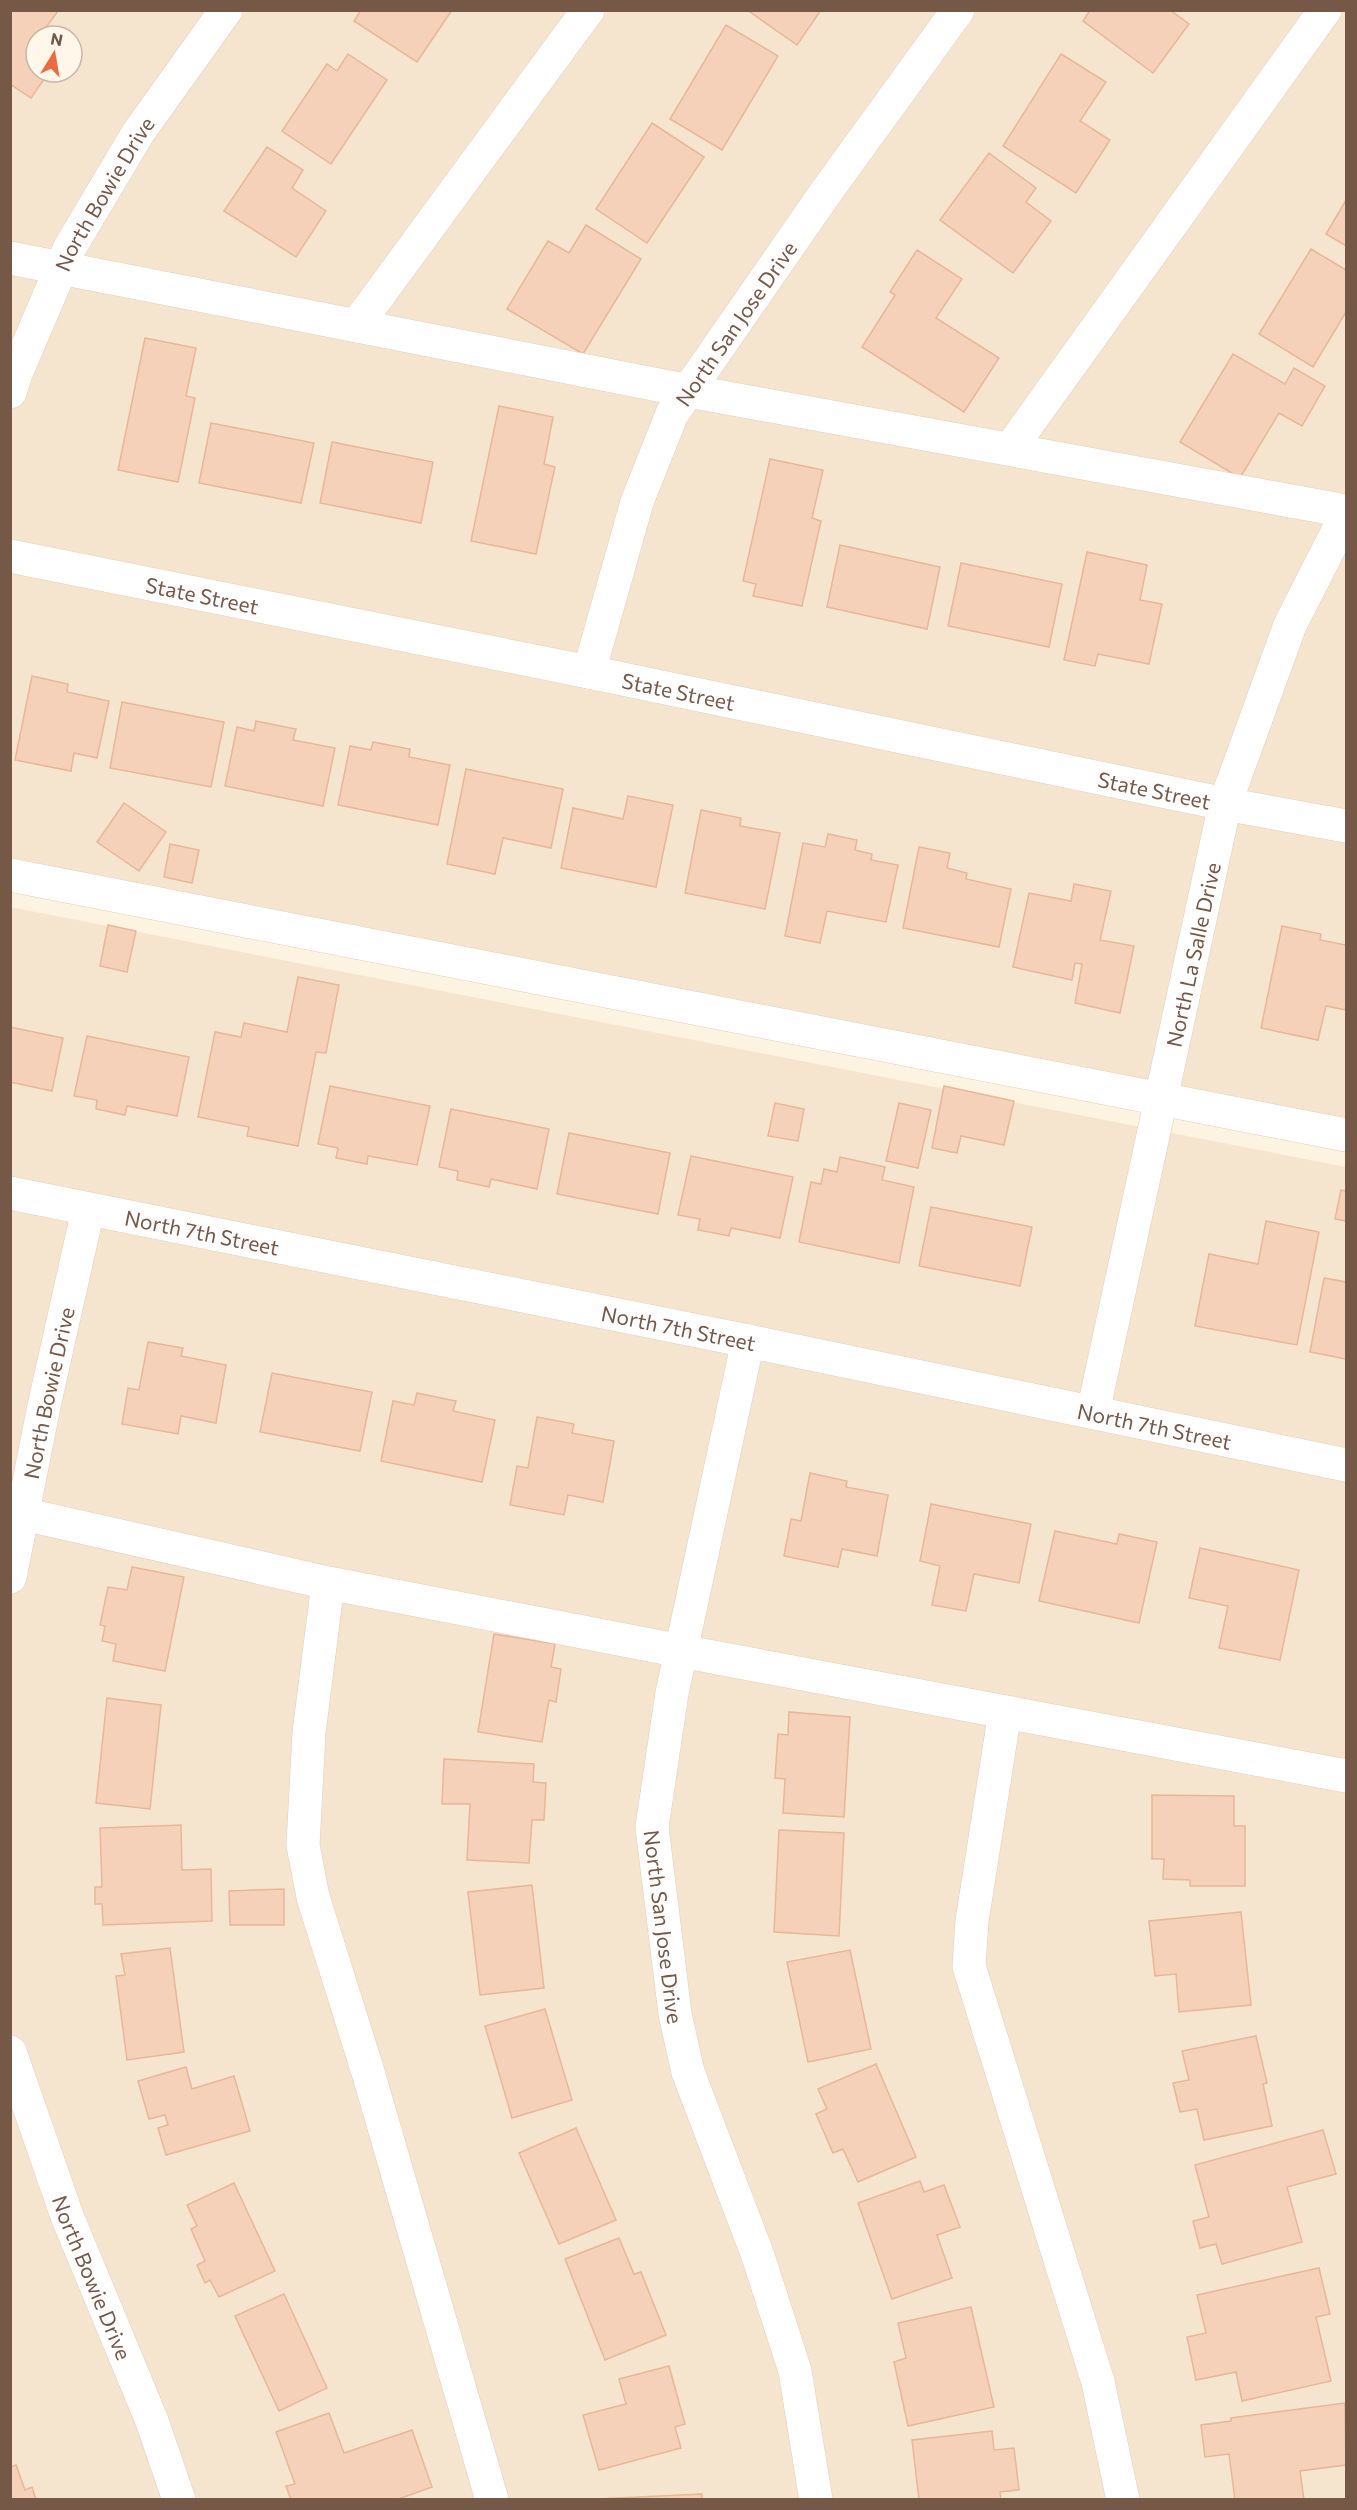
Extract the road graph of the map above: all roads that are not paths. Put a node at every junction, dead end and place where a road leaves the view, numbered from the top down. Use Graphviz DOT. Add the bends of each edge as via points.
graph roads {
  1 [pos="226,10"];
  2 [pos="588,10"];
  3 [pos="958,10"];
  4 [pos="1325,10"];
  5 [pos="10,258"];
  6 [pos="61,268"];
  7 [pos="356,326"];
  8 [pos="689,391"];
  9 [pos="10,392"];
  10 [pos="1010,449"];
  11 [pos="1347,513"];
  12 [pos="10,556"];
  13 [pos="589,672"];
  14 [pos="1225,804"];
  15 [pos="1347,826"];
  16 [pos="10,875"];
  17 [pos="1162,1097"];
  18 [pos="1347,1135"];
  19 [pos="10,1193"];
  20 [pos="88,1210"];
  21 [pos="748,1341"];
  22 [pos="1094,1412"];
  23 [pos="1347,1465"];
  24 [pos="17,1512"];
  25 [pos="10,1577"];
  26 [pos="328,1583"];
  27 [pos="681,1651"];
  28 [pos="1005,1712"];
  29 [pos="1347,1776"];
  30 [pos="10,2052"];
  31 [pos="180,2499"];
  32 [pos="492,2499"];
  33 [pos="816,2499"];
  34 [pos="1123,2499"];
  1 -- 6 [label="street, North Bowie Drive" via="138,133"];
  2 -- 7 [label="street"];
  3 -- 8 [label="street, North San Jose Drive"];
  4 -- 10 [label="street"];
  5 -- 6 [label="street"];
  6 -- 7 [label="street"];
  6 -- 9 [label="street, North Bowie Drive"];
  7 -- 8 [label="street"];
  8 -- 10 [label="street"];
  8 -- 13 [label="street, North San Jose Drive" via="672,414 637,502"];
  10 -- 11 [label="street"];
  11 -- 14 [label="street, North La Salle Drive" via="1290,625"];
  12 -- 13 [label="street, State Street"];
  13 -- 14 [label="street, State Street"];
  14 -- 15 [label="street, State Street"];
  14 -- 17 [label="street, North La Salle Drive"];
  16 -- 17 [label="street"];
  17 -- 18 [label="street"];
  17 -- 22 [label="street, North La Salle Drive"];
  19 -- 20 [label="street, North 7th Street"];
  20 -- 21 [label="street, North 7th Street"];
  20 -- 24 [label="street, North Bowie Drive"];
  21 -- 22 [label="street, North 7th Street"];
  21 -- 27 [label="street, North San Jose Drive"];
  22 -- 23 [label="street, North 7th Street"];
  24 -- 25 [label="street, North Bowie Drive"];
  24 -- 26 [label="street"];
  26 -- 27 [label="street"];
  26 -- 32 [label="street" via="309,1733 303,1845 313,1897"];
  27 -- 28 [label="street"];
  27 -- 33 [label="street, North San Jose Drive" via="652,1827 675,2014 688,2072 758,2256 795,2371"];
  28 -- 29 [label="street"];
  28 -- 34 [label="street" via="972,1921 969,1966 1098,2382"];
  30 -- 31 [label="street, North Bowie Drive" via="67,2216"];
}
